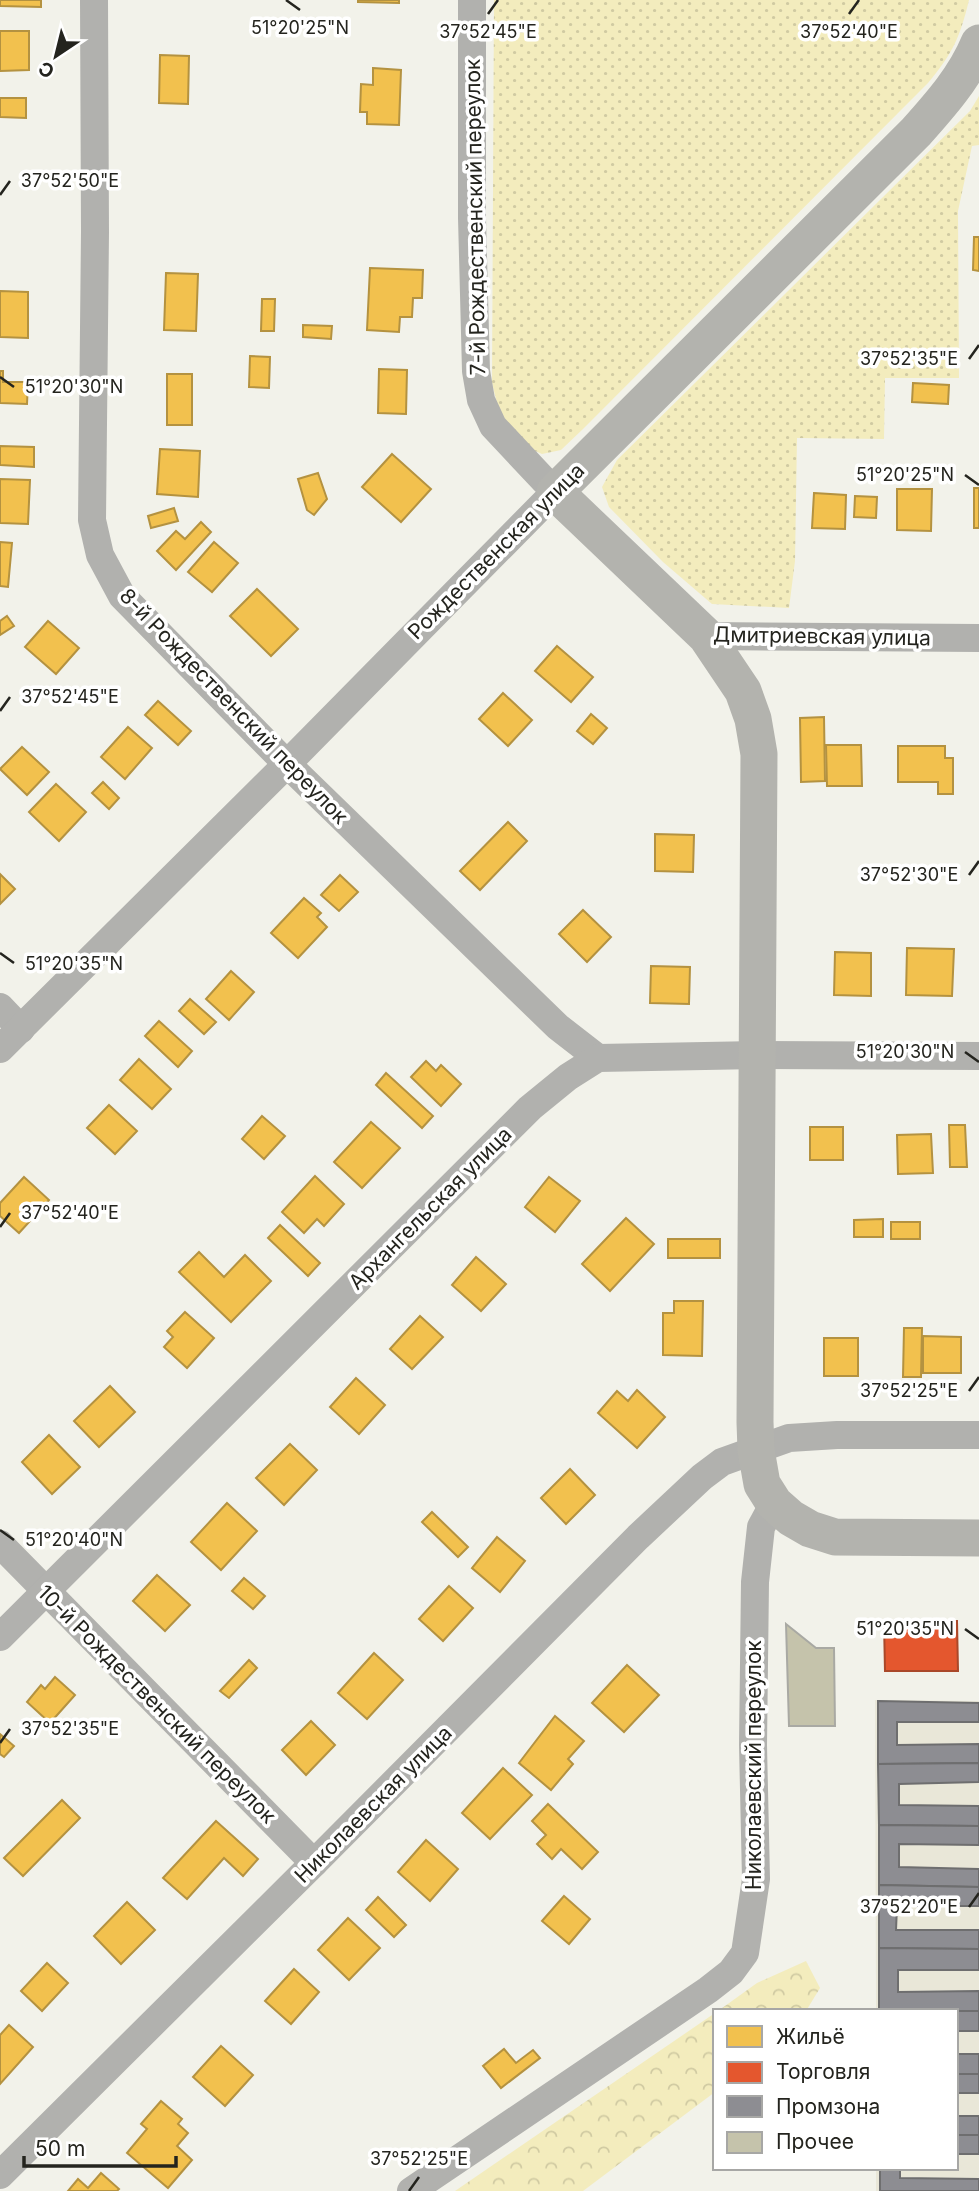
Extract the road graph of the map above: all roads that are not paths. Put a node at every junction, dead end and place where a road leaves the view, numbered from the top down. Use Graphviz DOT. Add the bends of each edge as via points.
graph roads {
  1 [pos="94,0"];
  2 [pos="472,0"];
  3 [pos="979,43"];
  4 [pos="555,492"];
  5 [pos="706,636"];
  6 [pos="979,638"];
  7 [pos="287,764"];
  8 [pos="0,1007"];
  9 [pos="21,1029"];
  10 [pos="0,1049"];
  11 [pos="758,1055"];
  12 [pos="979,1056"];
  13 [pos="598,1058"];
  14 [pos="979,1435"];
  15 [pos="756,1450"];
  16 [pos="774,1503"];
  17 [pos="979,1538"];
  18 [pos="0,1544"];
  19 [pos="46,1591"];
  20 [pos="0,1637"];
  21 [pos="314,1863"];
  22 [pos="0,2175"];
  23 [pos="411,2191"];
  1 -- 7 [label="street, 8-й Рождественский переулок" via="92,520 100,555 122,596"];
  2 -- 4 [label="street, 7-й Рождественский переулок" via="472,218 476,370 481,400 493,426"];
  3 -- 4 [label="main road, Рождественская улица" via="970,65 916,132"];
  4 -- 5 [label="main road, Дмитриевская улица"];
  4 -- 7 [label="street, Рождественская улица"];
  5 -- 6 [label="street, Дмитриевская улица"];
  5 -- 11 [label="main road" via="743,691 759,754"];
  7 -- 9 [label="street, Рождественская улица"];
  7 -- 13 [label="street, 8-й Рождественский переулок" via="558,1027"];
  8 -- 9 [label="street"];
  9 -- 10 [label="street, Рождественская улица"];
  11 -- 12 [label="street"];
  11 -- 13 [label="street"];
  11 -- 15 [label="main road"];
  13 -- 19 [label="street, Архангельская улица" via="530,1108"];
  14 -- 15 [label="street, Николаевская улица" via="789,1438"];
  15 -- 16 [label="main road" via="762,1484"];
  15 -- 21 [label="street, Николаевская улица" via="722,1462 638,1536"];
  16 -- 17 [label="main road" via="810,1529 835,1537"];
  16 -- 23 [label="street, Николаевский переулок" via="761,1527 755,1582 756,1879 745,1953 731,1972 708,1990"];
  18 -- 19 [label="street, 10-й Рождественский переулок"];
  19 -- 20 [label="street, Архангельская улица"];
  19 -- 21 [label="street, 10-й Рождественский переулок"];
  21 -- 22 [label="street, Николаевская улица"];
}
